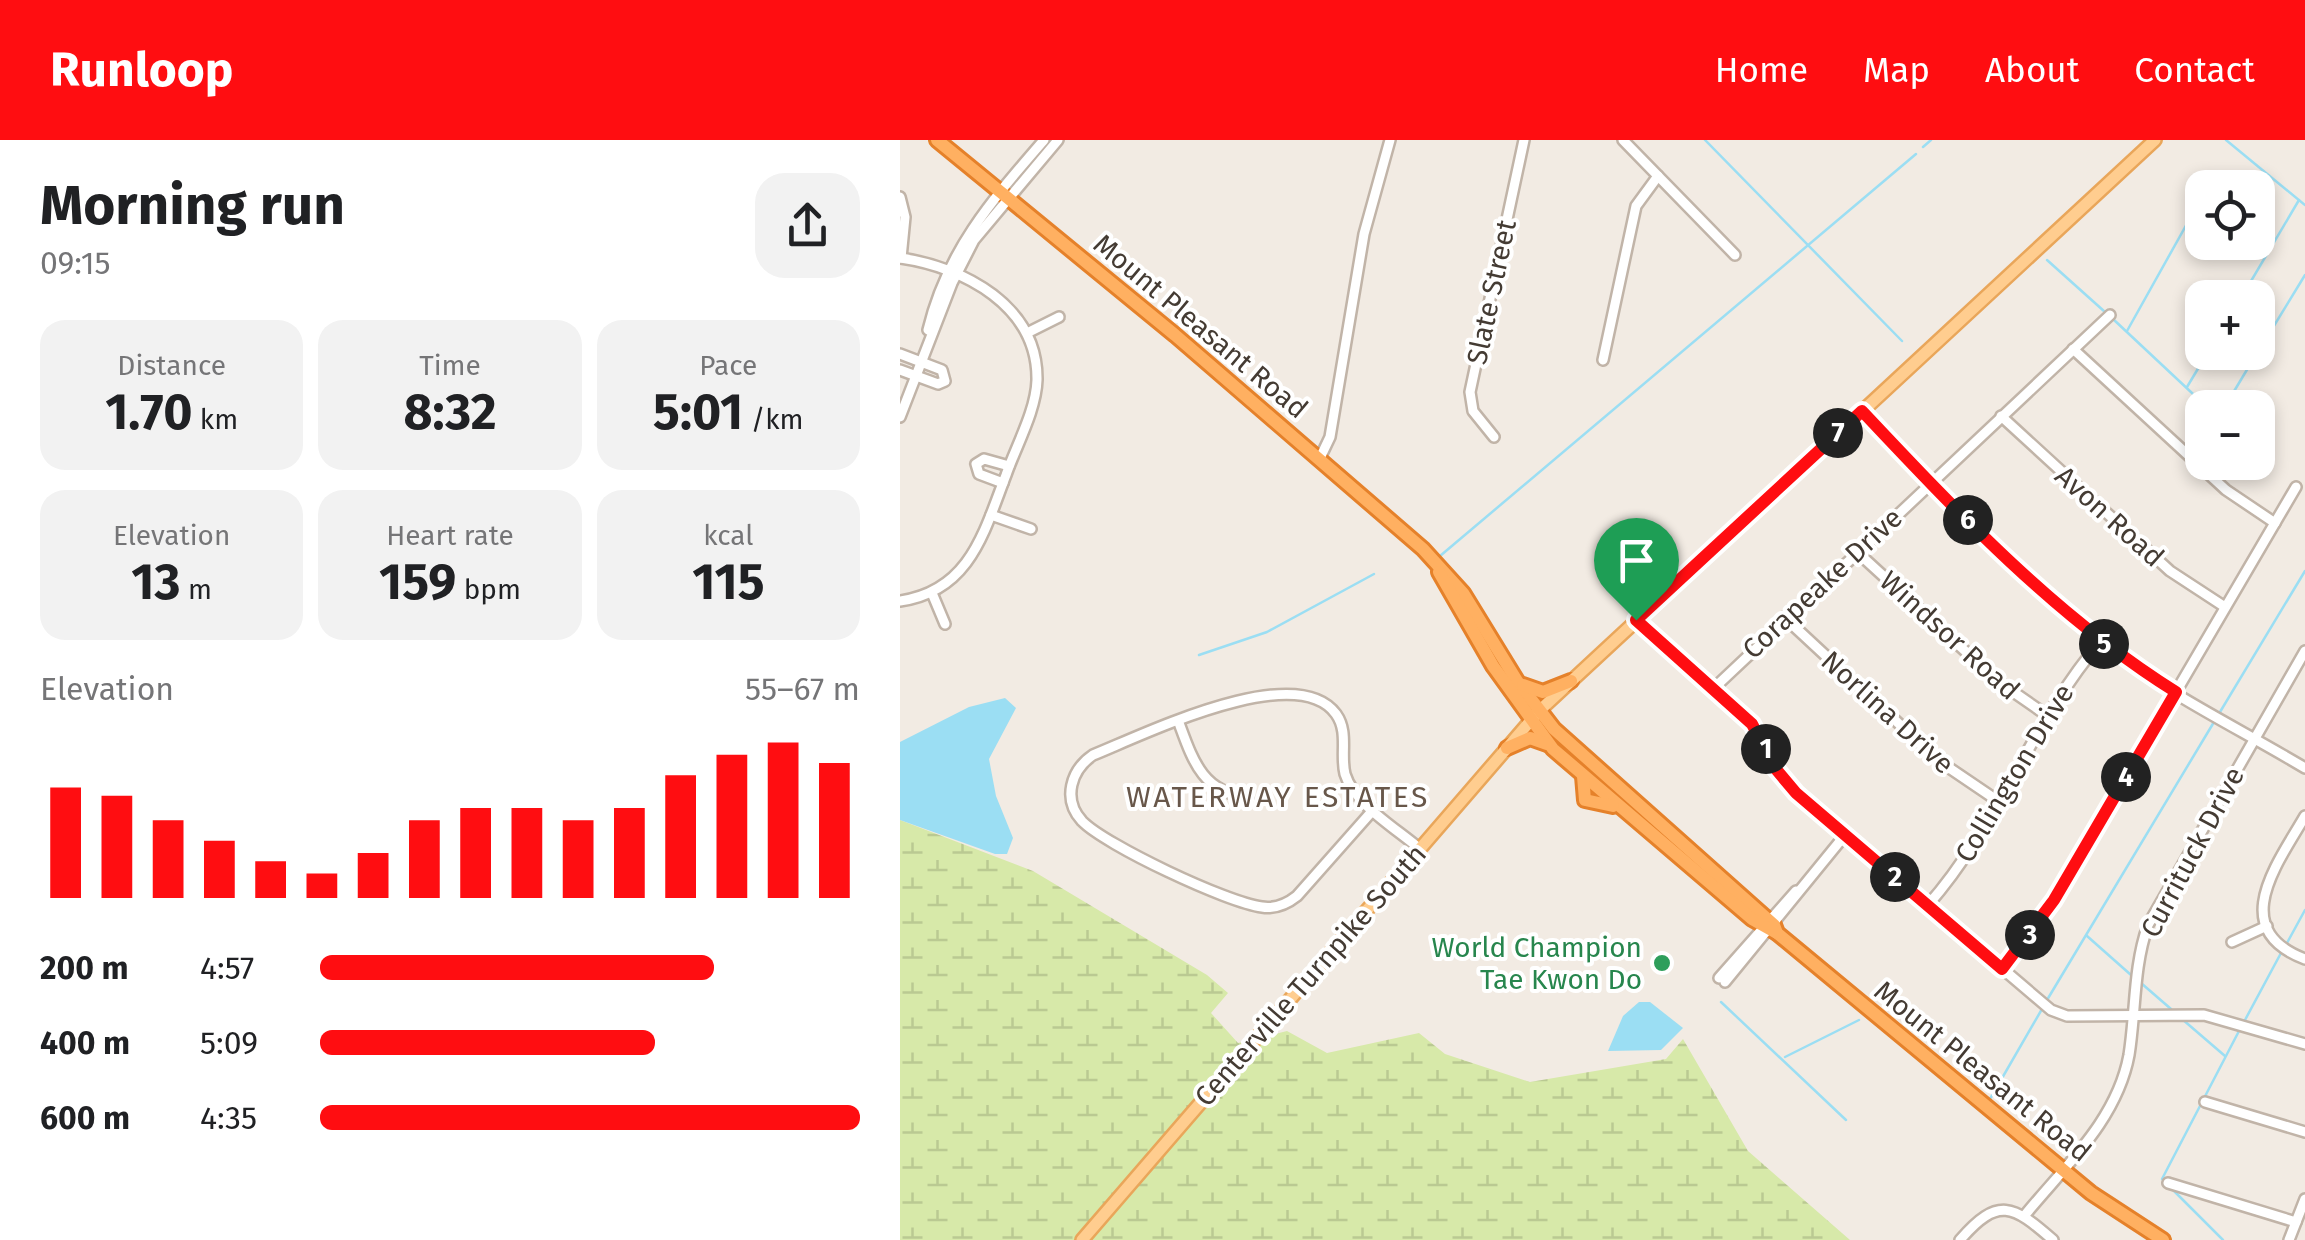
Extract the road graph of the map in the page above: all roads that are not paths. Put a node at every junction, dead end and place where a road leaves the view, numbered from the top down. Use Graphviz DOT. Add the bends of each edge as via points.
graph roads {
  1 [pos="936,140"];
  2 [pos="1044,140"];
  3 [pos="1058,140"];
  4 [pos="1390,140"];
  5 [pos="1524,140"];
  6 [pos="1624,140"];
  7 [pos="2156,140"];
  8 [pos="1658,176"];
  9 [pos="1004,193"];
  10 [pos="900,197"];
  11 [pos="1735,256"];
  12 [pos="900,258"];
  13 [pos="951,274"];
  14 [pos="2110,315"];
  15 [pos="1059,317"];
  16 [pos="1026,333"];
  17 [pos="2073,349"];
  18 [pos="900,354"];
  19 [pos="1602,360"];
  20 [pos="920,362"];
  21 [pos="900,370"];
  22 [pos="916,376"];
  23 [pos="1862,411"];
  24 [pos="2001,416"];
  25 [pos="900,417"];
  26 [pos="1494,437"];
  27 [pos="1320,458"];
  28 [pos="1009,466"];
  29 [pos="1002,483"];
  30 [pos="1930,483"];
  31 [pos="2296,487"];
  32 [pos="991,514"];
  33 [pos="2274,523"];
  34 [pos="1031,529"];
  35 [pos="1856,551"];
  36 [pos="1429,556"];
  37 [pos="932,593"];
  38 [pos="900,601"];
  39 [pos="2225,608"];
  40 [pos="1784,617"];
  41 [pos="1636,620"];
  42 [pos="946,624"];
  43 [pos="2100,641"];
  44 [pos="2305,651"];
  45 [pos="1518,681"];
  46 [pos="1571,681"];
  47 [pos="1713,689"];
  48 [pos="2176,692"];
  49 [pos="1535,716"];
  50 [pos="2048,716"];
  51 [pos="1179,723"];
  52 [pos="2254,738"];
  53 [pos="1507,748"];
  54 [pos="1553,748"];
  55 [pos="2305,768"];
  56 [pos="1248,796"];
  57 [pos="1998,801"];
  58 [pos="1631,807"];
  59 [pos="1374,809"];
  60 [pos="2305,816"];
  61 [pos="1845,834"];
  62 [pos="1420,849"];
  63 [pos="1928,905"];
  64 [pos="2267,926"];
  65 [pos="1770,927"];
  66 [pos="2232,942"];
  67 [pos="2305,959"];
  68 [pos="2002,969"];
  69 [pos="1722,980"];
  70 [pos="2132,1015"];
  71 [pos="2305,1044"];
  72 [pos="2205,1102"];
  73 [pos="2305,1132"];
  74 [pos="2062,1169"];
  75 [pos="2168,1183"];
  76 [pos="2305,1199"];
  77 [pos="2024,1215"];
  78 [pos="2296,1222"];
  79 [pos="1082,1240"];
  80 [pos="1960,1240"];
  81 [pos="2053,1240"];
  82 [pos="2163,1240"];
  83 [pos="2290,1240"];
  1 -- 9 [label="highway, Mount Pleasant Road"];
  2 -- 9 [label="street"];
  3 -- 9 [label="street"];
  4 -- 27 [label="street" via="1364,234 1330,437"];
  5 -- 26 [label="street, Slate Street" via="1470,392 1473,411"];
  6 -- 8 [label="street"];
  7 -- 23 [label="main road, Centerville Turnpike South"];
  8 -- 11 [label="street"];
  8 -- 19 [label="street" via="1636,206"];
  9 -- 13 [label="street"];
  9 -- 27 [label="highway, Mount Pleasant Road"];
  10 -- 12 [label="street" via="906,217"];
  12 -- 13 [label="street"];
  13 -- 16 [label="street" via="1002,300"];
  13 -- 20 [label="street"];
  14 -- 17 [label="street, Corapeake Drive"];
  15 -- 16 [label="street"];
  16 -- 28 [label="street" via="1037,382"];
  17 -- 24 [label="street, Corapeake Drive"];
  17 -- 33 [label="street" via="2226,490"];
  18 -- 20 [label="street"];
  20 -- 22 [label="street"];
  20 -- 22 [label="street" via="942,370 945,381"];
  21 -- 22 [label="street"];
  22 -- 25 [label="street"];
  23 -- 30 [label="street"];
  23 -- 41 [label="main road, Centerville Turnpike South"];
  24 -- 30 [label="street, Corapeake Drive"];
  24 -- 39 [label="street, Avon Road" via="2150,554"];
  27 -- 36 [label="highway, Mount Pleasant Road"];
  28 -- 29 [label="street"];
  28 -- 29 [label="street" via="984,458 976,464 979,474"];
  29 -- 32 [label="street"];
  30 -- 35 [label="street, Corapeake Drive"];
  30 -- 43 [label="street"];
  31 -- 33 [label="street"];
  32 -- 34 [label="street"];
  32 -- 37 [label="street" via="970,562"];
  33 -- 39 [label="street"];
  35 -- 40 [label="street, Corapeake Drive"];
  35 -- 50 [label="street, Windsor Road" via="1999,682"];
  36 -- 45 [label="highway, Mount Pleasant Road" via="1463,593"];
  36 -- 49 [label="highway, Mount Pleasant Road"];
  37 -- 38 [label="street"];
  37 -- 42 [label="street"];
  39 -- 48 [label="street"];
  40 -- 47 [label="street, Corapeake Drive"];
  40 -- 57 [label="street, Norlina Drive" via="1939,760"];
  41 -- 46 [label="main road, Centerville Turnpike South"];
  41 -- 47 [label="street"];
  43 -- 48 [label="street"];
  43 -- 50 [label="street, Collington Drive"];
  44 -- 52 [label="street, Currituck Drive"];
  45 -- 46 [label="highway" via="1538,692"];
  45 -- 49 [label="highway, Mount Pleasant Road"];
  46 -- 49 [label="main road, Centerville Turnpike South"];
  47 -- 61 [label="street" via="1752,724 1789,787"];
  48 -- 52 [label="street"];
  48 -- 68 [label="street" via="2054,900"];
  49 -- 53 [label="main road, Centerville Turnpike South"];
  49 -- 54 [label="highway, Mount Pleasant Road"];
  49 -- 58 [label="highway, Mount Pleasant Road"];
  50 -- 57 [label="street, Collington Drive"];
  51 -- 56 [label="street" via="1206,780 1223,792"];
  51 -- 59 [label="street" via="1257,695 1318,701 1339,718 1348,780"];
  51 -- 59 [label="street" via="1093,754 1076,772 1071,793 1089,826 1184,878 1256,906 1283,904 1298,896"];
  52 -- 55 [label="street"];
  52 -- 70 [label="street, Currituck Drive" via="2153,912 2137,962"];
  53 -- 54 [label="highway" via="1533,738"];
  53 -- 62 [label="main road, Centerville Turnpike South"];
  54 -- 58 [label="highway, Mount Pleasant Road" via="1583,776 1585,800"];
  57 -- 63 [label="street, Collington Drive"];
  58 -- 65 [label="highway, Mount Pleasant Road"];
  59 -- 62 [label="street"];
  60 -- 64 [label="street" via="2265,887"];
  61 -- 63 [label="street"];
  61 -- 65 [label="street"];
  62 -- 79 [label="main road, Centerville Turnpike South"];
  63 -- 68 [label="street"];
  64 -- 66 [label="street"];
  64 -- 67 [label="street" via="2284,949"];
  65 -- 69 [label="street"];
  65 -- 74 [label="highway, Mount Pleasant Road"];
  68 -- 70 [label="street" via="2063,1016"];
  70 -- 71 [label="street" via="2204,1015"];
  70 -- 74 [label="street, Currituck Drive" via="2117,1093"];
  72 -- 73 [label="street"];
  74 -- 77 [label="street, Currituck Drive"];
  74 -- 82 [label="highway, Mount Pleasant Road"];
  75 -- 78 [label="street"];
  76 -- 78 [label="street"];
  77 -- 80 [label="street" via="1999,1209 1985,1214"];
  77 -- 81 [label="street"];
  78 -- 83 [label="street"];
}
